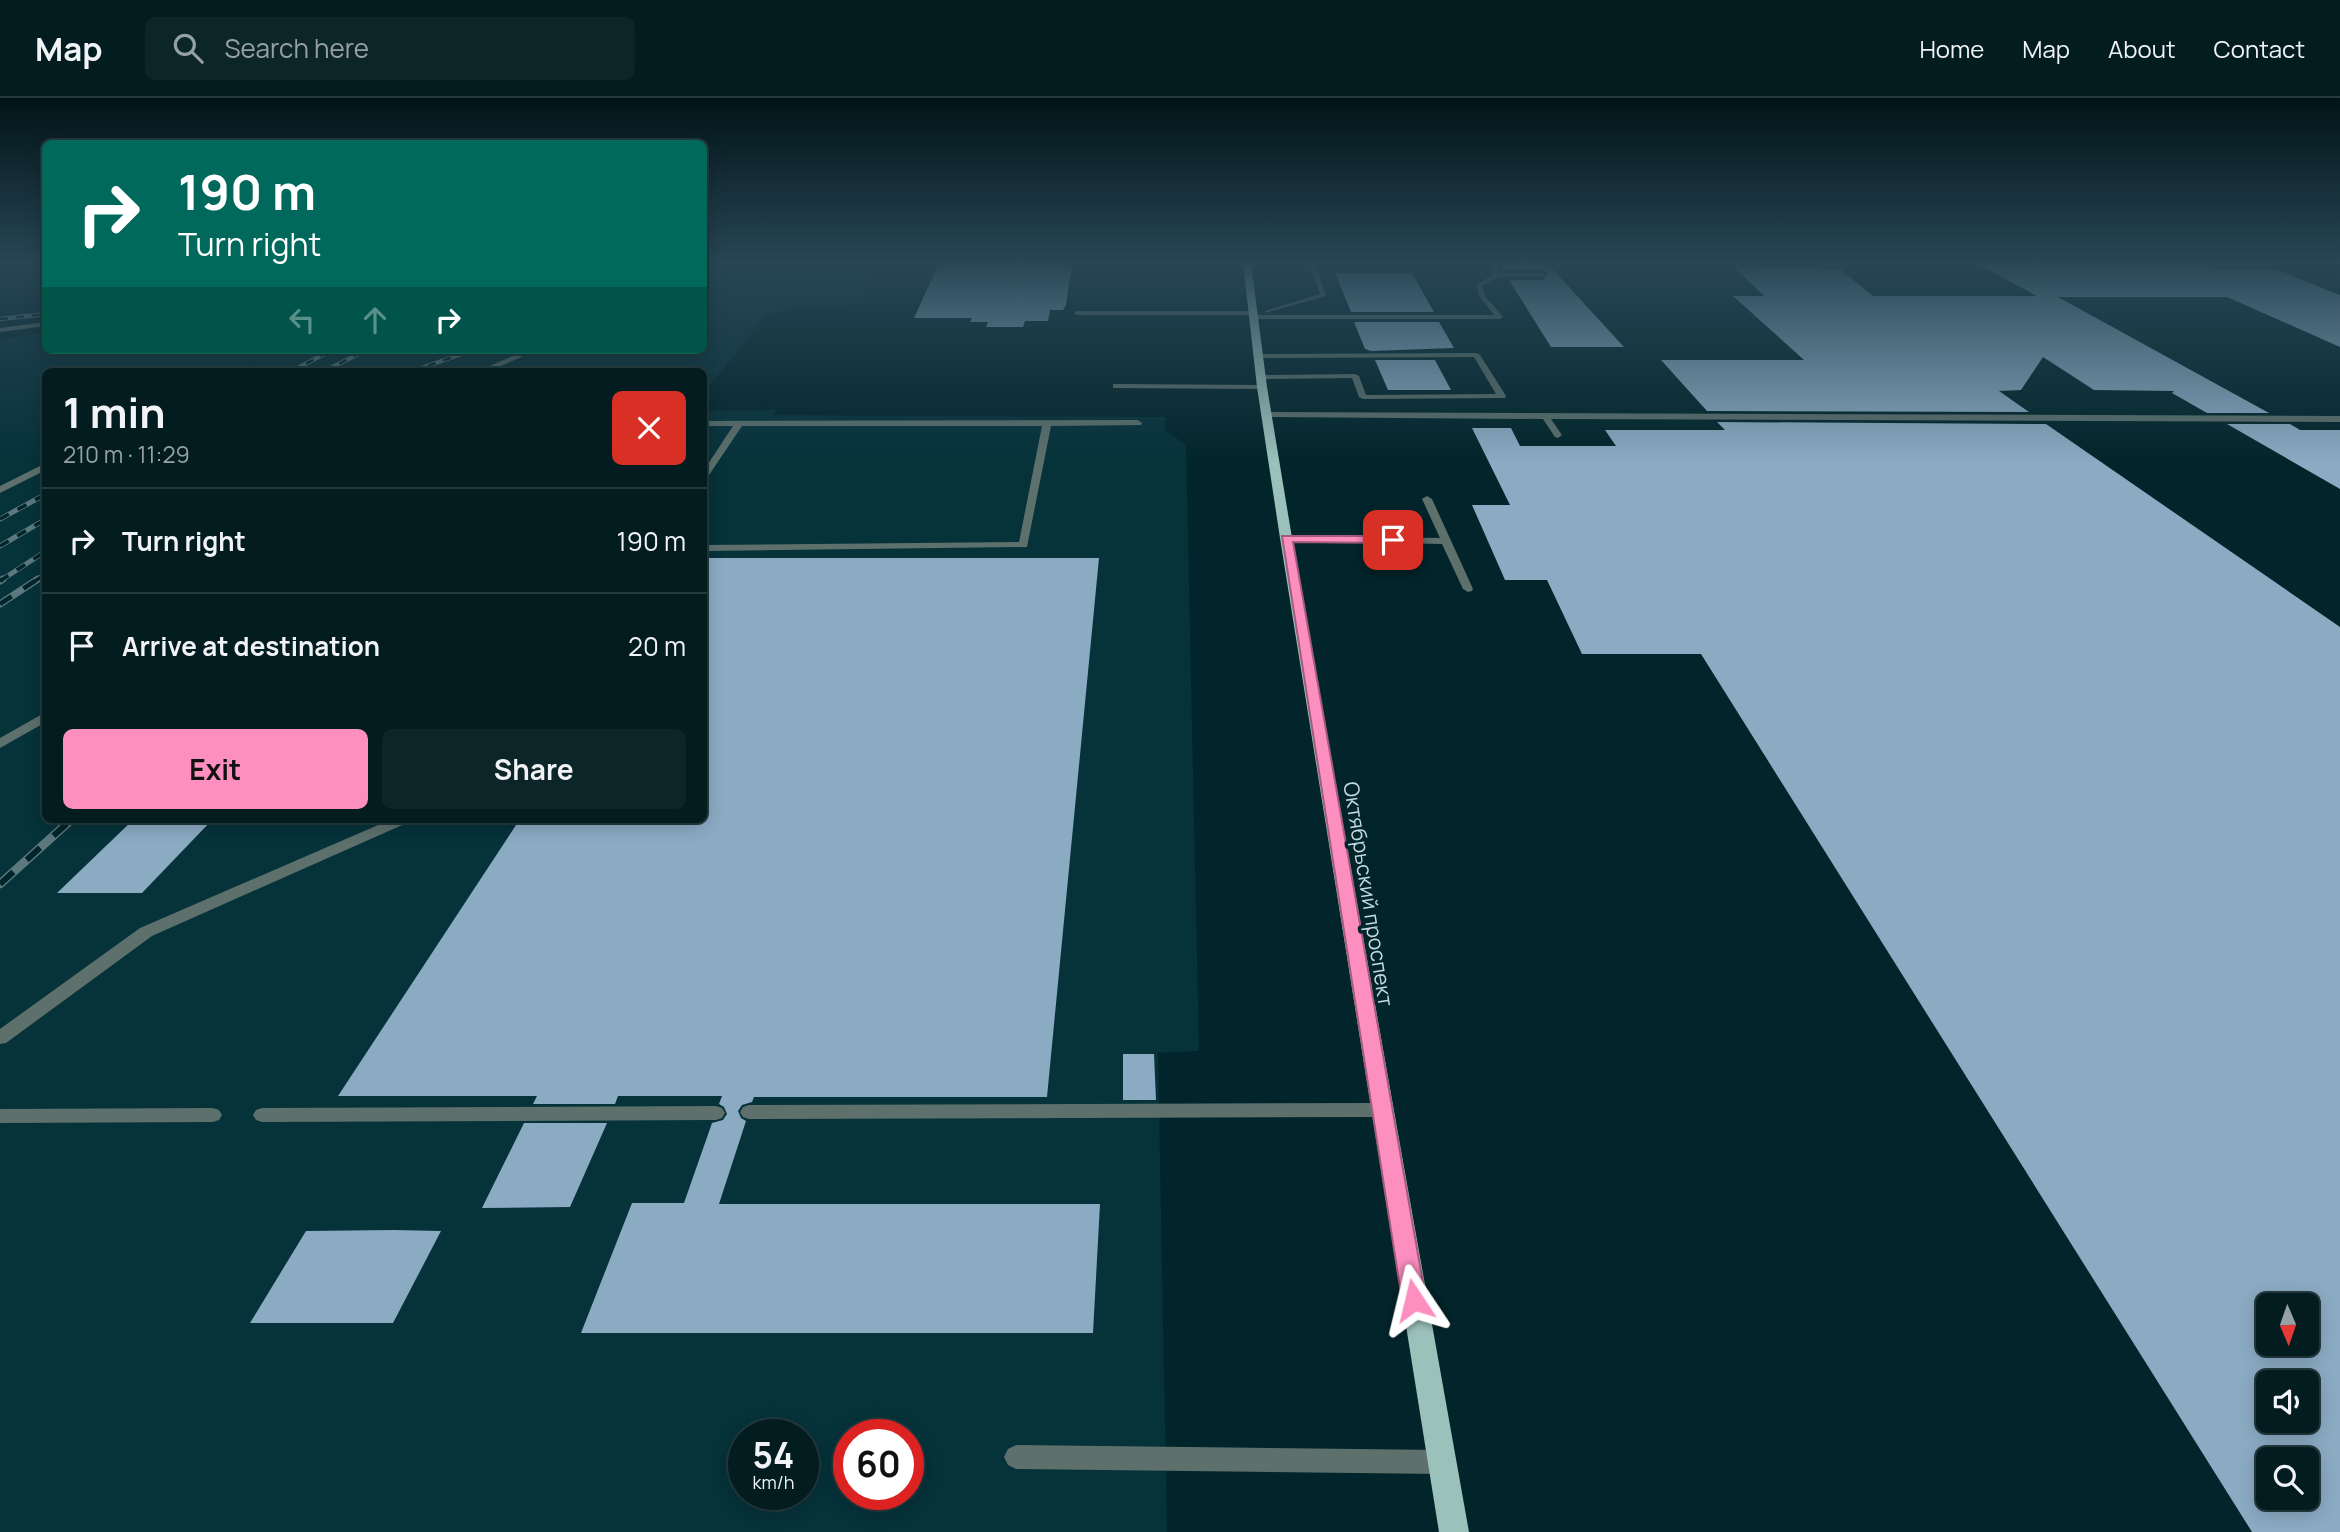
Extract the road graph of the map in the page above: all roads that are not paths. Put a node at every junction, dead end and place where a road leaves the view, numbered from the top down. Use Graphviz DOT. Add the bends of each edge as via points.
graph roads {
  1 [pos="1254,330"];
  2 [pos="524,354"];
  3 [pos="1258,356"];
  4 [pos="489,368"];
  5 [pos="1261,382"];
  6 [pos="1116,386"];
  7 [pos="1266,415"];
  8 [pos="1545,416"];
  9 [pos="2340,419"];
  10 [pos="707,423"];
  11 [pos="739,423"];
  12 [pos="1046,423"];
  13 [pos="1138,423"];
  14 [pos="1558,435"];
  15 [pos="42,468"];
  16 [pos="707,471"];
  17 [pos="0,489"];
  18 [pos="1427,499"];
  19 [pos="1286,538"];
  20 [pos="1446,541"];
  21 [pos="707,548"];
  22 [pos="1468,589"];
  23 [pos="42,718"];
  24 [pos="0,744"];
  25 [pos="395,823"];
  26 [pos="0,1038"];
  27 [pos="1381,1110"];
  28 [pos="749,1112"];
  29 [pos="716,1113"];
  30 [pos="213,1115"];
  31 [pos="262,1115"];
  32 [pos="0,1116"];
  33 [pos="1016,1457"];
  34 [pos="1442,1462"];
  35 [pos="1454,1532"];
  1 -- 3 [label="main road, Октябрьский проспект"];
  2 -- 4 [label="street"];
  3 -- 5 [label="main road, Октябрьский проспект"];
  3 -- 5 [label="street" via="1476,355 1502,397 1363,397 1355,376"];
  5 -- 6 [label="street"];
  5 -- 7 [label="main road, Октябрьский проспект"];
  7 -- 8 [label="street"];
  7 -- 19 [label="main road, Октябрьский проспект"];
  8 -- 9 [label="street"];
  8 -- 14 [label="street"];
  10 -- 11 [label="street"];
  11 -- 12 [label="street"];
  11 -- 16 [label="street"];
  12 -- 13 [label="street"];
  12 -- 21 [label="street" via="1023,545"];
  15 -- 17 [label="street"];
  18 -- 20 [label="street"];
  19 -- 20 [label="street"];
  19 -- 27 [label="main road, Октябрьский проспект"];
  20 -- 22 [label="street"];
  23 -- 24 [label="street"];
  25 -- 26 [label="street" via="146,932"];
  27 -- 28 [label="street"];
  27 -- 34 [label="main road, Октябрьский проспект"];
  29 -- 31 [label="street"];
  30 -- 32 [label="street"];
  33 -- 34 [label="street"];
  34 -- 35 [label="main road, Октябрьский проспект"];
}
